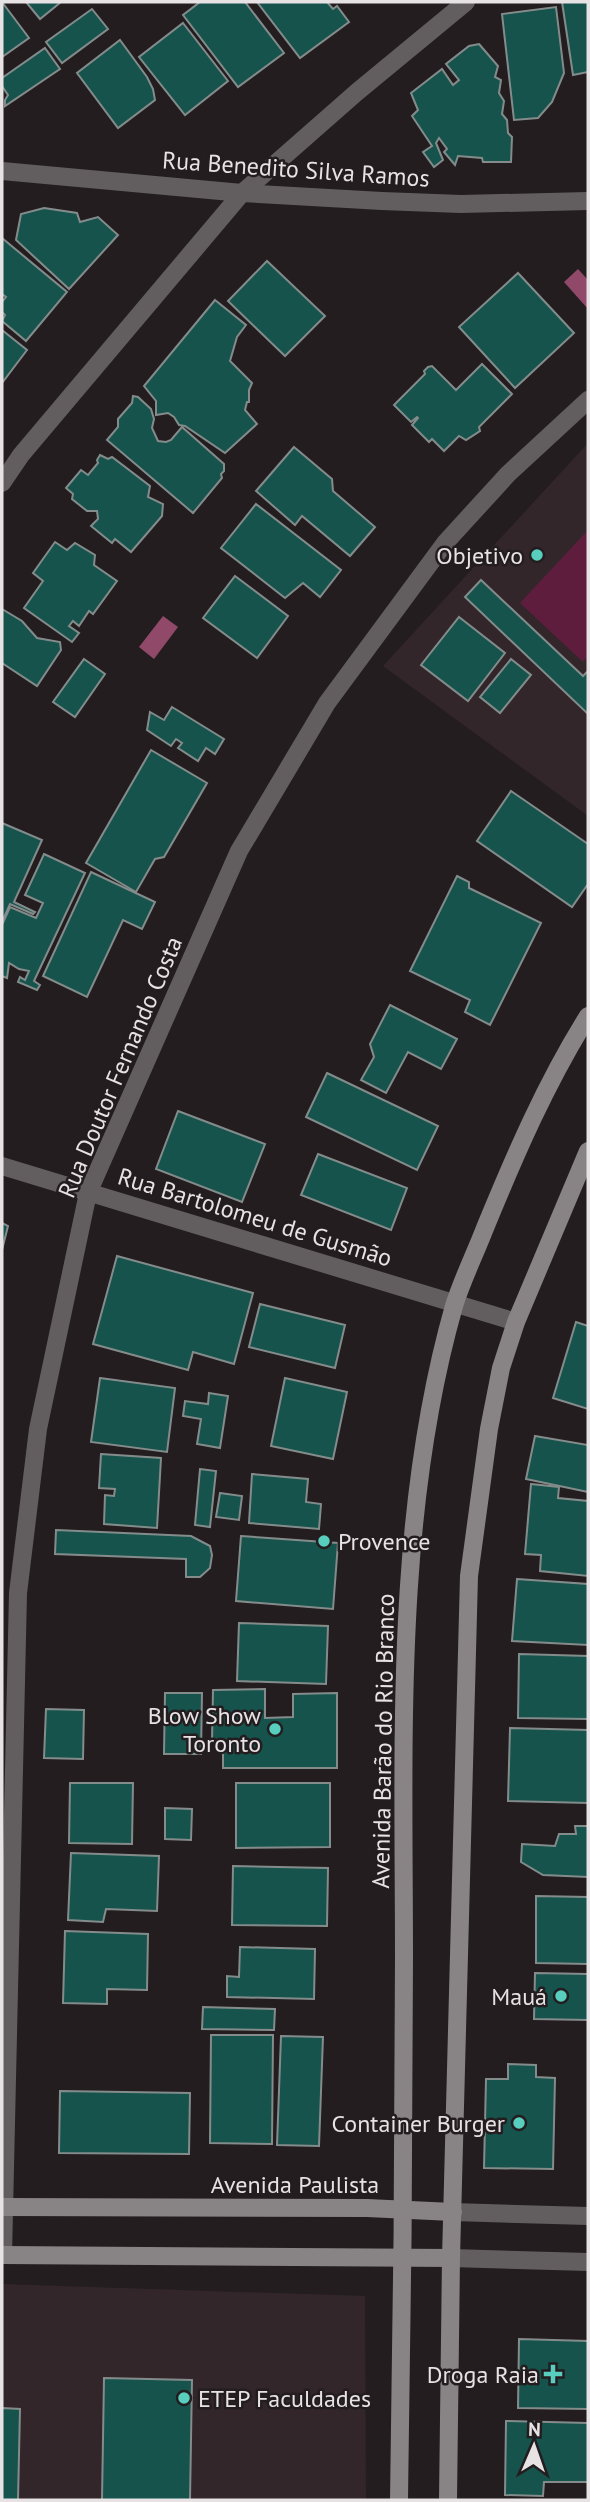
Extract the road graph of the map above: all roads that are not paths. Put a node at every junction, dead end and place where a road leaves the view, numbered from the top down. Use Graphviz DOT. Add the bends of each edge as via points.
graph roads {
  1 [pos="466,2"];
  2 [pos="2,171"];
  3 [pos="242,193"];
  4 [pos="588,201"];
  5 [pos="588,400"];
  6 [pos="2,483"];
  7 [pos="588,1016"];
  8 [pos="588,1151"];
  9 [pos="2,1166"];
  10 [pos="88,1194"];
  11 [pos="455,1302"];
  12 [pos="516,1322"];
  13 [pos="3,2207"];
  14 [pos="404,2210"];
  15 [pos="453,2212"];
  16 [pos="588,2216"];
  17 [pos="2,2255"];
  18 [pos="402,2258"];
  19 [pos="451,2258"];
  20 [pos="588,2262"];
  21 [pos="399,2500"];
  22 [pos="448,2500"];
  1 -- 3 [label="street"];
  2 -- 3 [label="street, Rua Benedito Silva Ramos"];
  3 -- 4 [label="street, Rua Benedito Silva Ramos" via="461,204"];
  3 -- 6 [label="street"];
  5 -- 10 [label="street, Rua Doutor Fernando Costa" via="508,474 445,543 327,703 239,851"];
  7 -- 11 [label="main road, Avenida Barão do Rio Branco" via="518,1146"];
  8 -- 12 [label="main road"];
  9 -- 10 [label="street, Rua Bartolomeu de Gusmão"];
  10 -- 11 [label="street, Rua Bartolomeu de Gusmão"];
  10 -- 13 [label="street, Rua Doutor Fernando Costa" via="38,1429 18,1593"];
  11 -- 12 [label="street, Rua Bartolomeu de Gusmão"];
  11 -- 14 [label="main road, Avenida Barão do Rio Branco" via="425,1443 404,1664"];
  12 -- 15 [label="main road" via="489,1429 469,1576"];
  13 -- 14 [label="main road, Avenida Paulista"];
  13 -- 17 [label="street, Rua Doutor Fernando Costa"];
  14 -- 15 [label="main road, Avenida Paulista"];
  14 -- 18 [label="main road, Avenida Barão do Rio Branco"];
  15 -- 16 [label="street, Avenida Paulista"];
  15 -- 19 [label="main road"];
  17 -- 18 [label="main road"];
  18 -- 19 [label="main road"];
  18 -- 21 [label="main road, Avenida Barão do Rio Branco"];
  19 -- 20 [label="street"];
  19 -- 22 [label="main road"];
}
